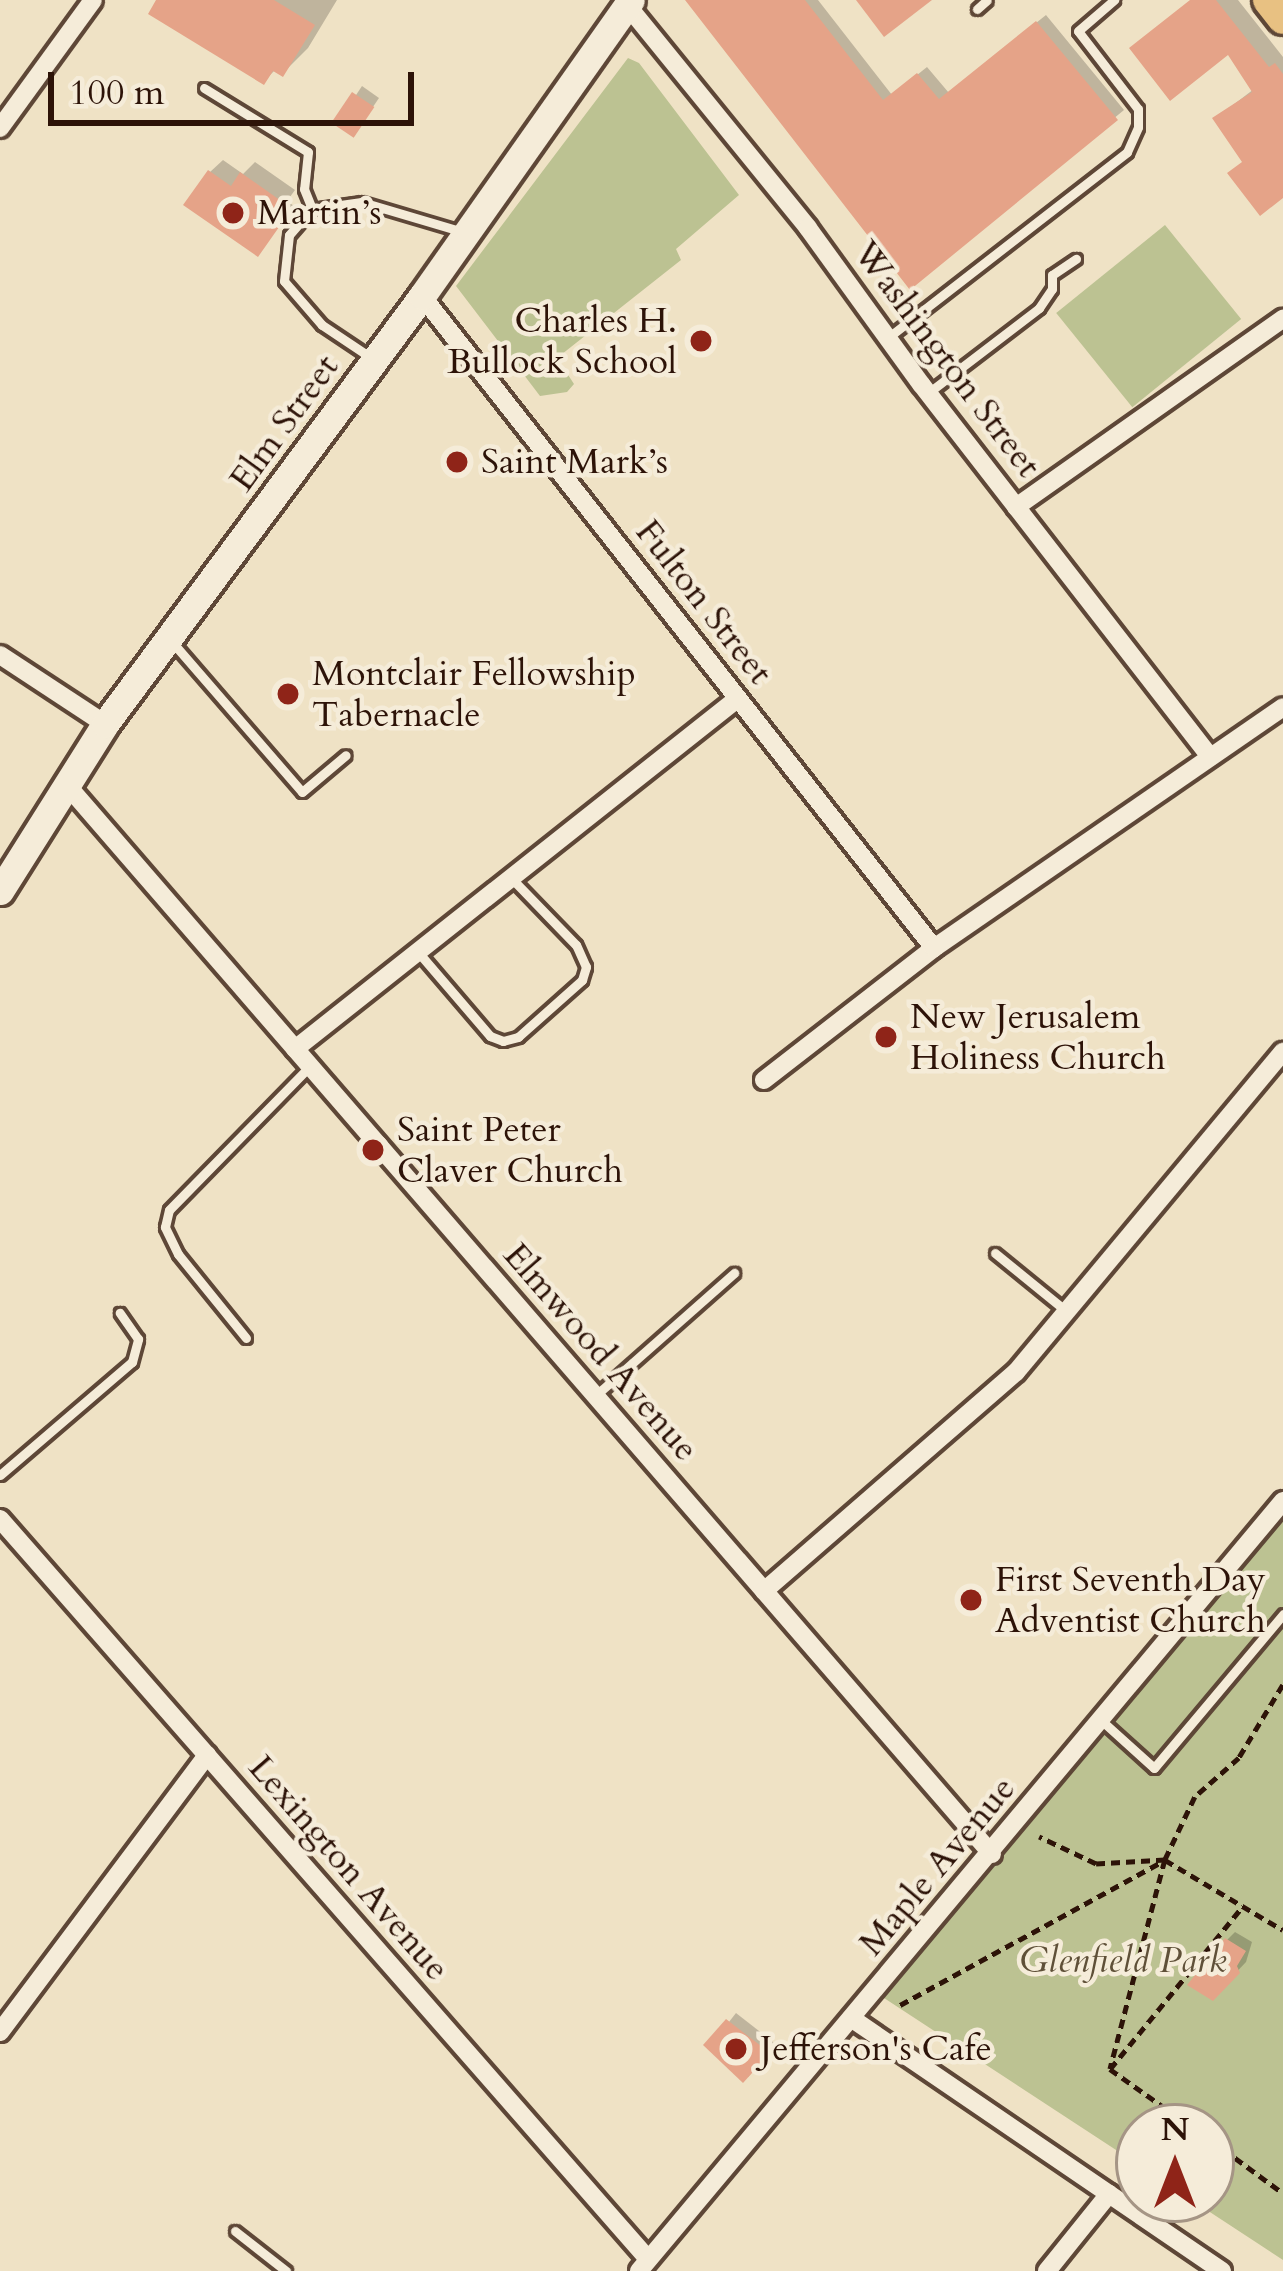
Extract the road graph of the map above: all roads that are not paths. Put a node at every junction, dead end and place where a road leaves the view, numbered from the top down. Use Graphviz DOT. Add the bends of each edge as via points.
graph roads {
  1 [pos="94,0"];
  2 [pos="987,0"];
  3 [pos="1114,0"];
  4 [pos="1268,0"];
  5 [pos="626,2"];
  6 [pos="976,9"];
  7 [pos="1283,19"];
  8 [pos="204,88"];
  9 [pos="0,128"];
  10 [pos="312,209"];
  11 [pos="466,232"];
  12 [pos="1076,259"];
  13 [pos="422,296"];
  14 [pos="1283,319"];
  15 [pos="890,336"];
  16 [pos="374,360"];
  17 [pos="928,392"];
  18 [pos="1016,507"];
  19 [pos="169,639"];
  20 [pos="0,655"];
  21 [pos="737,699"];
  22 [pos="1283,706"];
  23 [pos="105,724"];
  24 [pos="346,755"];
  25 [pos="1210,757"];
  26 [pos="66,784"];
  27 [pos="511,878"];
  28 [pos="0,891"];
  29 [pos="934,948"];
  30 [pos="418,952"];
  31 [pos="295,1049"];
  32 [pos="1283,1052"];
  33 [pos="310,1066"];
  34 [pos="764,1080"];
  35 [pos="995,1253"];
  36 [pos="734,1273"];
  37 [pos="1066,1311"];
  38 [pos="120,1313"];
  39 [pos="246,1338"];
  40 [pos="596,1396"];
  41 [pos="0,1475"];
  42 [pos="1283,1501"];
  43 [pos="0,1519"];
  44 [pos="764,1591"];
  45 [pos="1283,1614"];
  46 [pos="1102,1720"];
  47 [pos="207,1755"];
  48 [pos="992,1854"];
  49 [pos="851,2018"];
  50 [pos="0,2032"];
  51 [pos="1109,2194"];
  52 [pos="235,2231"];
  53 [pos="644,2265"];
  54 [pos="286,2271"];
  55 [pos="1047,2271"];
  56 [pos="1222,2271"];
  1 -- 9 [label="street"];
  2 -- 6 [label="lane"];
  3 -- 15 [label="lane" via="1078,31 1138,110 1127,152"];
  4 -- 7 [label="main road"];
  5 -- 11 [label="street, Elm Street"];
  5 -- 15 [label="street, Washington Street"];
  8 -- 10 [label="lane" via="308,152 304,189"];
  10 -- 11 [label="lane" via="362,202"];
  10 -- 16 [label="lane" via="289,236 284,281 322,325"];
  11 -- 13 [label="street, Elm Street"];
  12 -- 17 [label="lane" via="1052,275 1039,308"];
  13 -- 16 [label="street, Elm Street"];
  13 -- 21 [label="street, Fulton Street"];
  14 -- 18 [label="street"];
  15 -- 17 [label="street, Washington Street"];
  16 -- 19 [label="street, Elm Street"];
  17 -- 18 [label="street, Washington Street"];
  18 -- 25 [label="street, Washington Street"];
  19 -- 23 [label="street, Elm Street"];
  19 -- 24 [label="lane" via="302,792"];
  20 -- 23 [label="street"];
  21 -- 27 [label="street"];
  21 -- 29 [label="street, Fulton Street"];
  22 -- 25 [label="street"];
  23 -- 26 [label="street, Elm Street"];
  25 -- 29 [label="street"];
  26 -- 28 [label="street, Elm Street"];
  26 -- 31 [label="street, Elmwood Avenue"];
  27 -- 30 [label="street"];
  27 -- 30 [label="lane" via="576,945 586,967 582,980 518,1037 490,1036"];
  29 -- 34 [label="street"];
  30 -- 31 [label="street"];
  31 -- 33 [label="street, Elmwood Avenue"];
  32 -- 37 [label="street"];
  33 -- 39 [label="lane" via="169,1210 165,1227 178,1254"];
  33 -- 40 [label="street, Elmwood Avenue"];
  35 -- 37 [label="lane"];
  36 -- 40 [label="lane"];
  37 -- 44 [label="street" via="1016,1372"];
  38 -- 41 [label="lane" via="138,1339 132,1362"];
  40 -- 44 [label="street, Elmwood Avenue"];
  42 -- 46 [label="street, Maple Avenue"];
  43 -- 47 [label="street, Lexington Avenue"];
  44 -- 48 [label="street, Elmwood Avenue"];
  45 -- 46 [label="lane" via="1154,1768"];
  46 -- 48 [label="street, Maple Avenue"];
  47 -- 50 [label="street"];
  47 -- 53 [label="street, Lexington Avenue"];
  48 -- 49 [label="street, Maple Avenue"];
  49 -- 51 [label="street"];
  49 -- 53 [label="street, Maple Avenue"];
  51 -- 55 [label="street"];
  51 -- 56 [label="street"];
  52 -- 54 [label="lane"];
}
